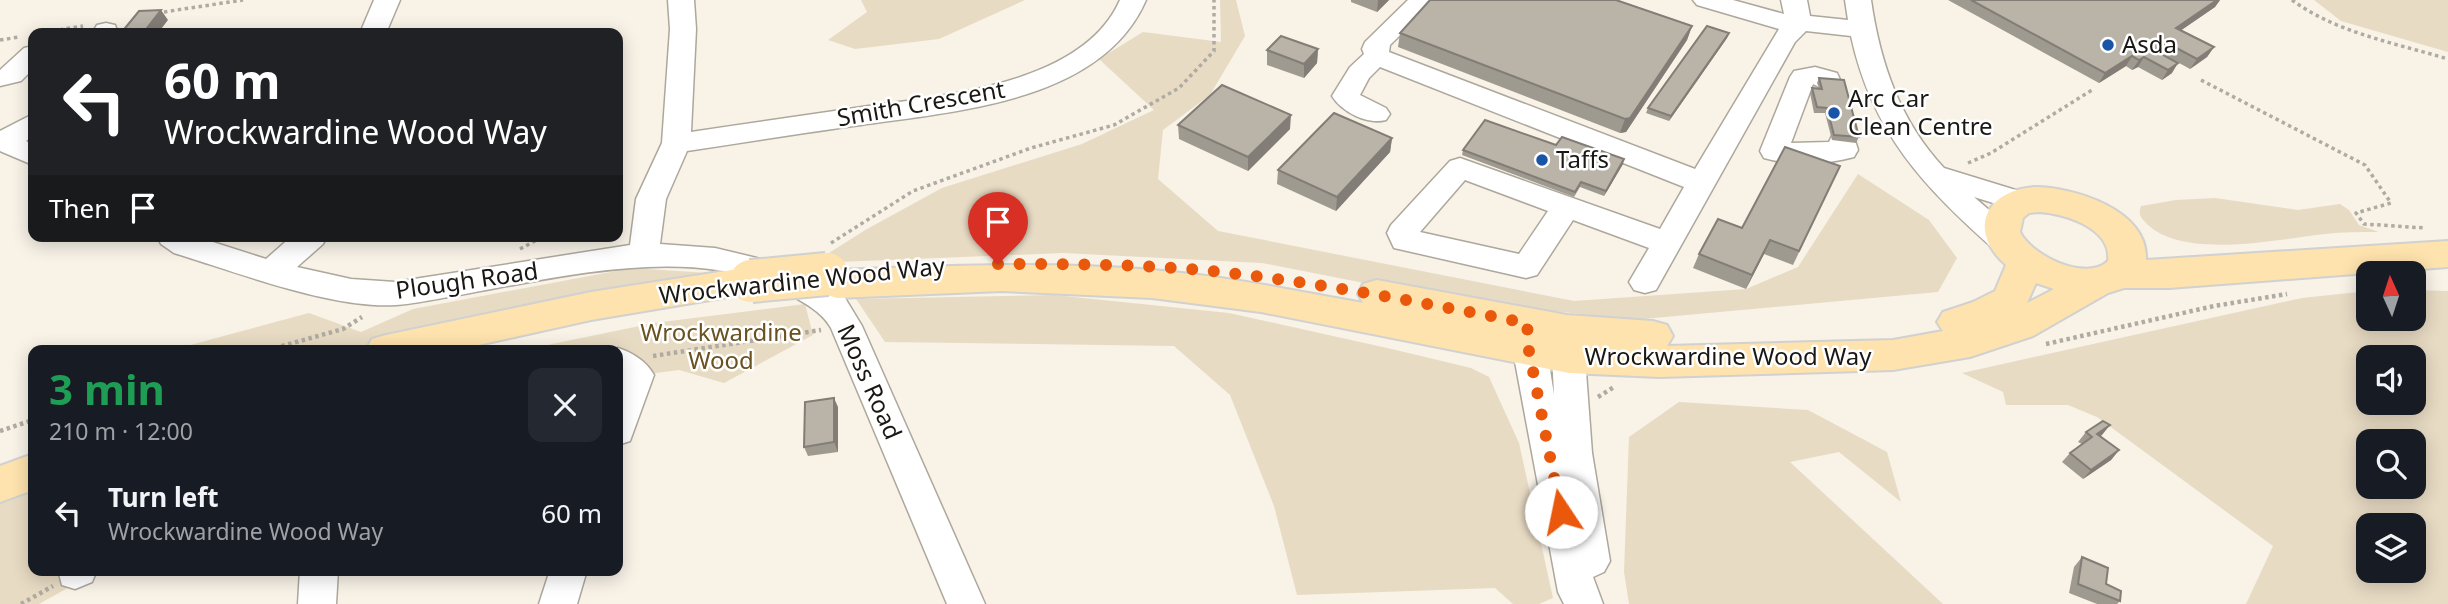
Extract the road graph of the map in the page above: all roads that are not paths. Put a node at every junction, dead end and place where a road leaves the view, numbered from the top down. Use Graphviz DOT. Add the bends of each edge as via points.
graph roads {
  1 [pos="387,0"];
  2 [pos="681,0"];
  3 [pos="1133,0"];
  4 [pos="1423,0"];
  5 [pos="1706,0"];
  6 [pos="1858,0"];
  7 [pos="1750,7"];
  8 [pos="1792,21"];
  9 [pos="375,28"];
  10 [pos="1864,39"];
  11 [pos="1379,57"];
  12 [pos="28,59"];
  13 [pos="0,78"];
  14 [pos="1829,84"];
  15 [pos="1376,114"];
  16 [pos="28,126"];
  17 [pos="2,141"];
  18 [pos="1843,141"];
  19 [pos="677,143"];
  20 [pos="28,154"];
  21 [pos="1936,175"];
  22 [pos="1702,183"];
  23 [pos="2022,202"];
  24 [pos="1567,206"];
  25 [pos="2438,241"];
  26 [pos="181,242"];
  27 [pos="305,242"];
  28 [pos="1667,243"];
  29 [pos="2016,252"];
  30 [pos="644,254"];
  31 [pos="2113,266"];
  32 [pos="271,272"];
  33 [pos="767,282"];
  34 [pos="1645,282"];
  35 [pos="1528,337"];
  36 [pos="1568,344"];
  37 [pos="406,345"];
  38 [pos="457,345"];
  39 [pos="632,365"];
  40 [pos="623,407"];
  41 [pos="28,458"];
  42 [pos="0,468"];
  43 [pos="28,474"];
  44 [pos="0,484"];
  45 [pos="319,576"];
  46 [pos="567,576"];
  47 [pos="317,604"];
  48 [pos="558,604"];
  49 [pos="966,604"];
  50 [pos="1584,604"];
  51 [pos="1595,604"];
  1 -- 9 [label="street"];
  2 -- 19 [label="street"];
  3 -- 19 [label="street, Smith Crescent" via="1115,34 1087,54 989,97"];
  4 -- 11 [label="street" via="1378,42"];
  5 -- 7 [label="street"];
  6 -- 10 [label="street"];
  7 -- 8 [label="street"];
  8 -- 10 [label="street"];
  8 -- 22 [label="street"];
  10 -- 21 [label="street" via="1882,97 1903,137"];
  11 -- 15 [label="street" via="1370,60 1346,96"];
  11 -- 22 [label="street"];
  12 -- 13 [label="street" via="12,75"];
  14 -- 18 [label="street" via="1828,79 1815,75 1803,76 1774,150 1830,153 1844,150"];
  16 -- 17 [label="street"];
  17 -- 20 [label="street"];
  19 -- 30 [label="street" via="651,199"];
  21 -- 23 [label="street"];
  21 -- 29 [label="street"];
  22 -- 28 [label="street"];
  23 -- 29 [label="main road" via="2007,211 2001,225"];
  23 -- 31 [label="main road" via="2048,200 2077,206 2104,220"];
  24 -- 24 [label="street" via="1526,267 1405,240 1402,233 1460,168"];
  24 -- 28 [label="street"];
  25 -- 31 [label="main road, Wrockwardine Wood Way" via="2169,274"];
  26 -- 32 [label="street, Plough Road"];
  27 -- 32 [label="street"];
  28 -- 34 [label="street"];
  29 -- 31 [label="main road" via="2047,273 2072,281"];
  29 -- 36 [label="main road, Wrockwardine Wood Way" via="2010,300 1949,325 1877,334"];
  30 -- 32 [label="street, Plough Road" via="395,294 351,291"];
  30 -- 33 [label="street, Moss Road" via="715,258"];
  31 -- 36 [label="main road, Wrockwardine Wood Way" via="2019,326 1970,342 1893,355 1659,362"];
  33 -- 35 [label="main road, Wrockwardine Wood Way" via="1046,277 1152,284"];
  33 -- 37 [label="main road, Wrockwardine Wood Way" via="591,306"];
  33 -- 38 [label="main road, Wrockwardine Wood Way"];
  33 -- 49 [label="street, Moss Road" via="834,306"];
  35 -- 36 [label="main road, Wrockwardine Wood Way"];
  35 -- 50 [label="street" via="1577,592"];
  36 -- 51 [label="street" via="1574,442"];
  39 -- 40 [label="street"];
  41 -- 42 [label="main road"];
  43 -- 44 [label="main road"];
  45 -- 47 [label="street"];
  46 -- 48 [label="street"];
}
